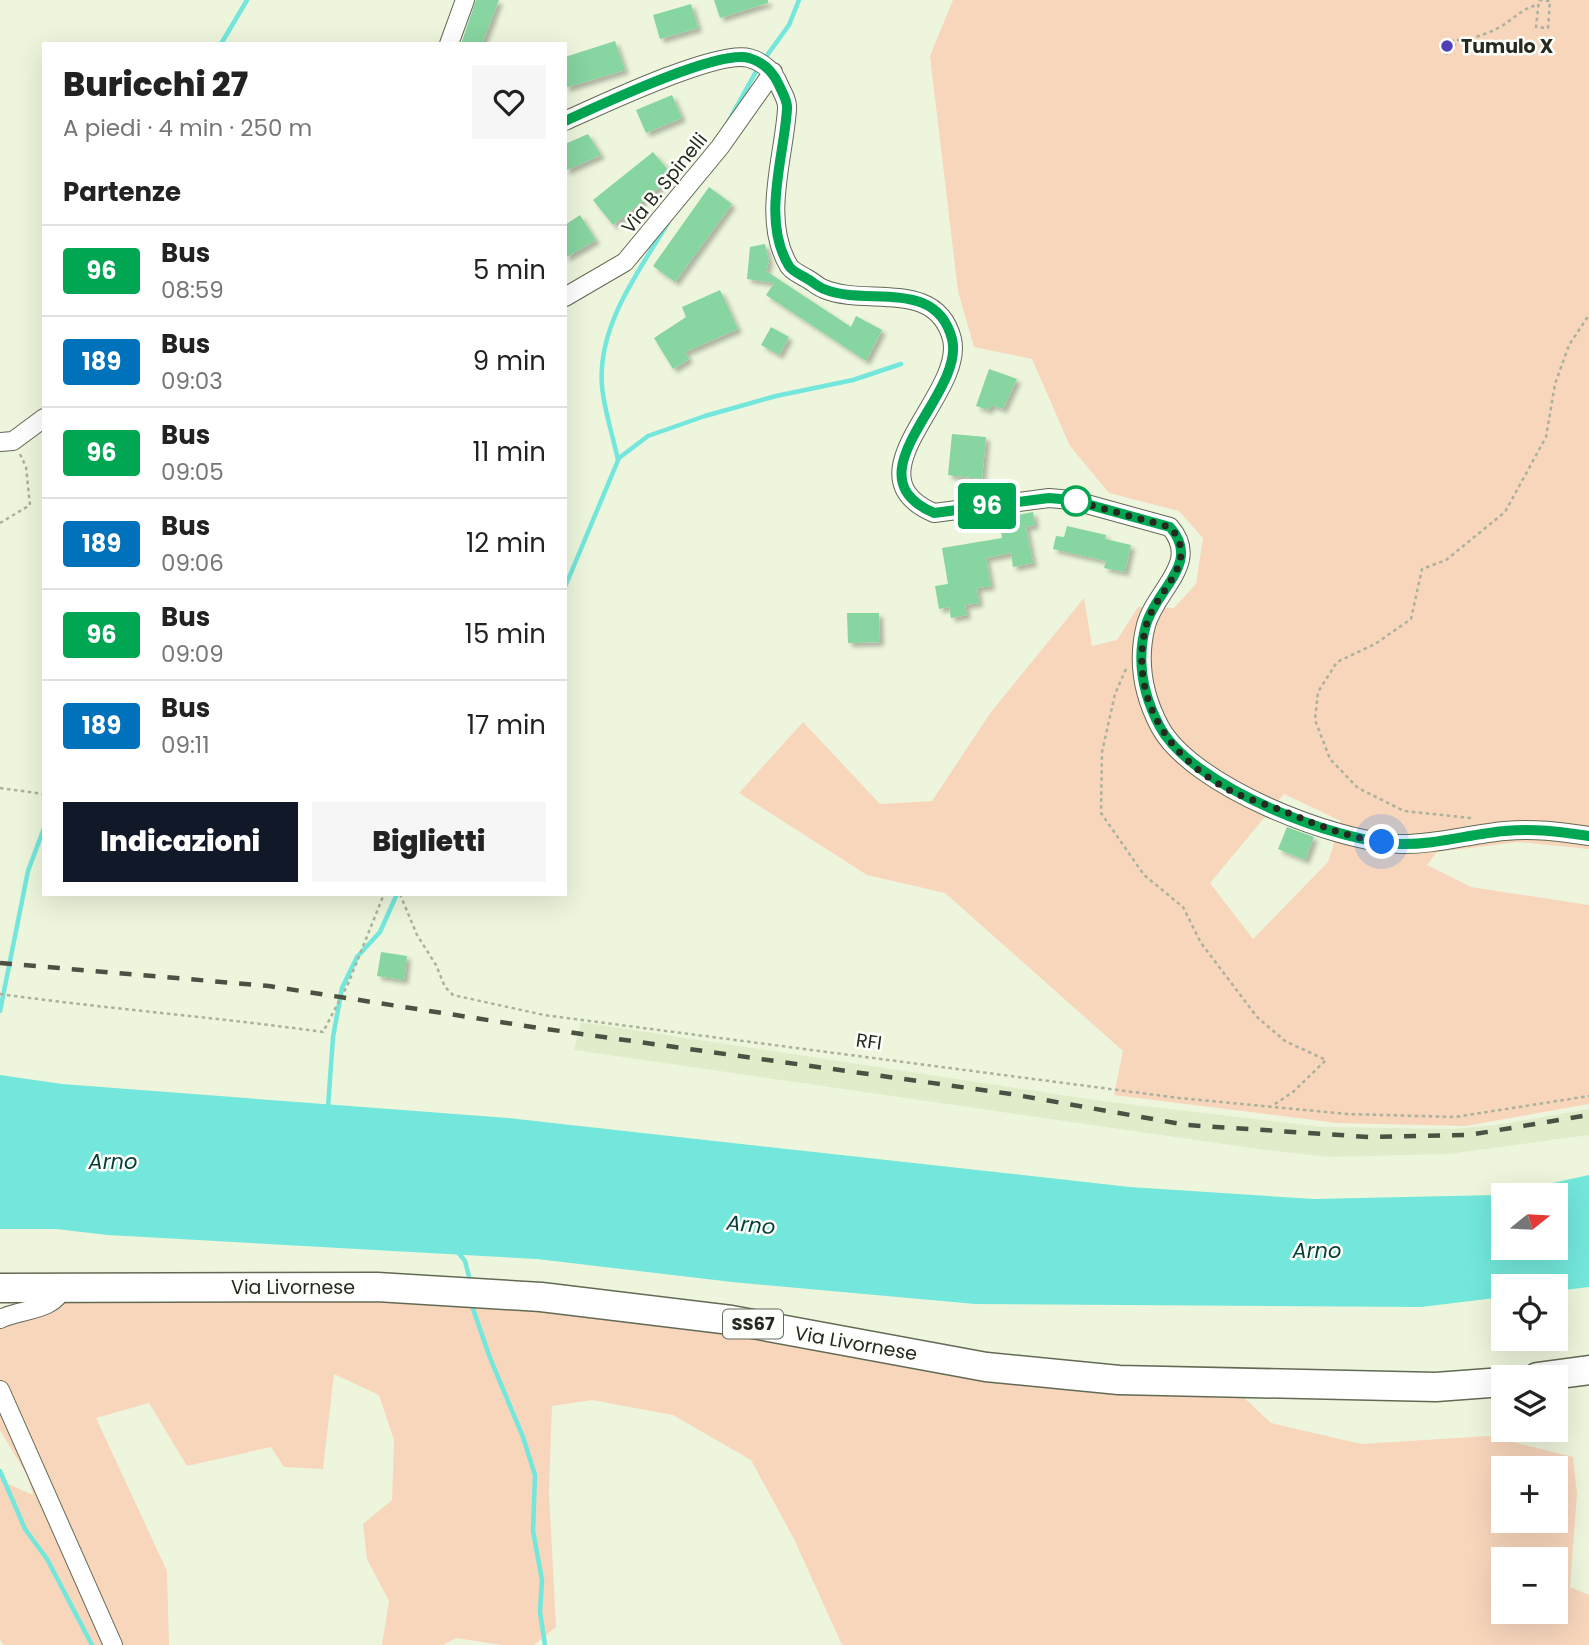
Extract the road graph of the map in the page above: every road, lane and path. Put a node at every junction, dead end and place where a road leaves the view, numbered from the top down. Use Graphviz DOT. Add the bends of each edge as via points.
graph roads {
  1 [pos="465,0"];
  2 [pos="1539,2"];
  3 [pos="450,42"];
  4 [pos="1451,42"];
  5 [pos="773,72"];
  6 [pos="567,120"];
  7 [pos="567,296"];
  8 [pos="1589,315"];
  9 [pos="42,419"];
  10 [pos="7,441"];
  11 [pos="0,523"];
  12 [pos="1131,659"];
  13 [pos="0,788"];
  14 [pos="42,794"];
  15 [pos="1506,831"];
  16 [pos="1589,836"];
  17 [pos="383,896"];
  18 [pos="401,896"];
  19 [pos="0,994"];
  20 [pos="1589,1096"];
  21 [pos="1272,1106"];
  22 [pos="0,1288"];
  23 [pos="62,1288"];
  24 [pos="0,1319"];
  25 [pos="1589,1370"];
  26 [pos="1568,1373"];
  27 [pos="1491,1383"];
  28 [pos="0,1390"];
  29 [pos="113,1645"];
  1 -- 3 [label="street"];
  2 -- 2 [label="path" via="1550,1 1548,28 1536,27"];
  2 -- 4 [label="path" via="1488,33"];
  5 -- 6 [label="street" via="748,57 712,61"];
  5 -- 7 [label="street, Via B. Spinelli" via="720,148 625,262"];
  5 -- 15 [label="street" via="788,106 778,167 777,229 790,267 825,290 928,306 940,314 953,342 947,377 902,457 902,474 919,507 934,513 1049,498 1170,527 1180,539 1182,554 1146,624 1142,664 1150,707 1173,748 1231,791 1339,834 1400,844"];
  8 -- 15 [label="path" via="1569,345 1558,374 1546,437 1505,512 1446,560 1422,569 1411,619 1375,644 1337,662 1318,692 1315,720 1330,759 1358,788 1404,811 1478,818"];
  9 -- 10 [label="street"];
  10 -- 11 [label="path" via="26,467 30,505"];
  12 -- 21 [label="path" via="1115,695 1102,752 1101,813 1144,875 1182,906 1201,943 1257,1017 1285,1041 1326,1060"];
  13 -- 14 [label="path"];
  15 -- 16 [label="street" via="1548,830"];
  17 -- 19 [label="path" via="323,1032"];
  18 -- 21 [label="path, RFI" via="444,987 463,999 558,1016 1179,1098"];
  20 -- 21 [label="path, RFI" via="1455,1117"];
  22 -- 23 [label="main road, Via Livornese / SS67"];
  23 -- 24 [label="street" via="52,1304"];
  23 -- 27 [label="main road, Via Livornese / SS67" via="377,1287 541,1297 731,1320 986,1367 1119,1380 1436,1387"];
  25 -- 26 [label="main road"];
  28 -- 29 [label="street"];
}
